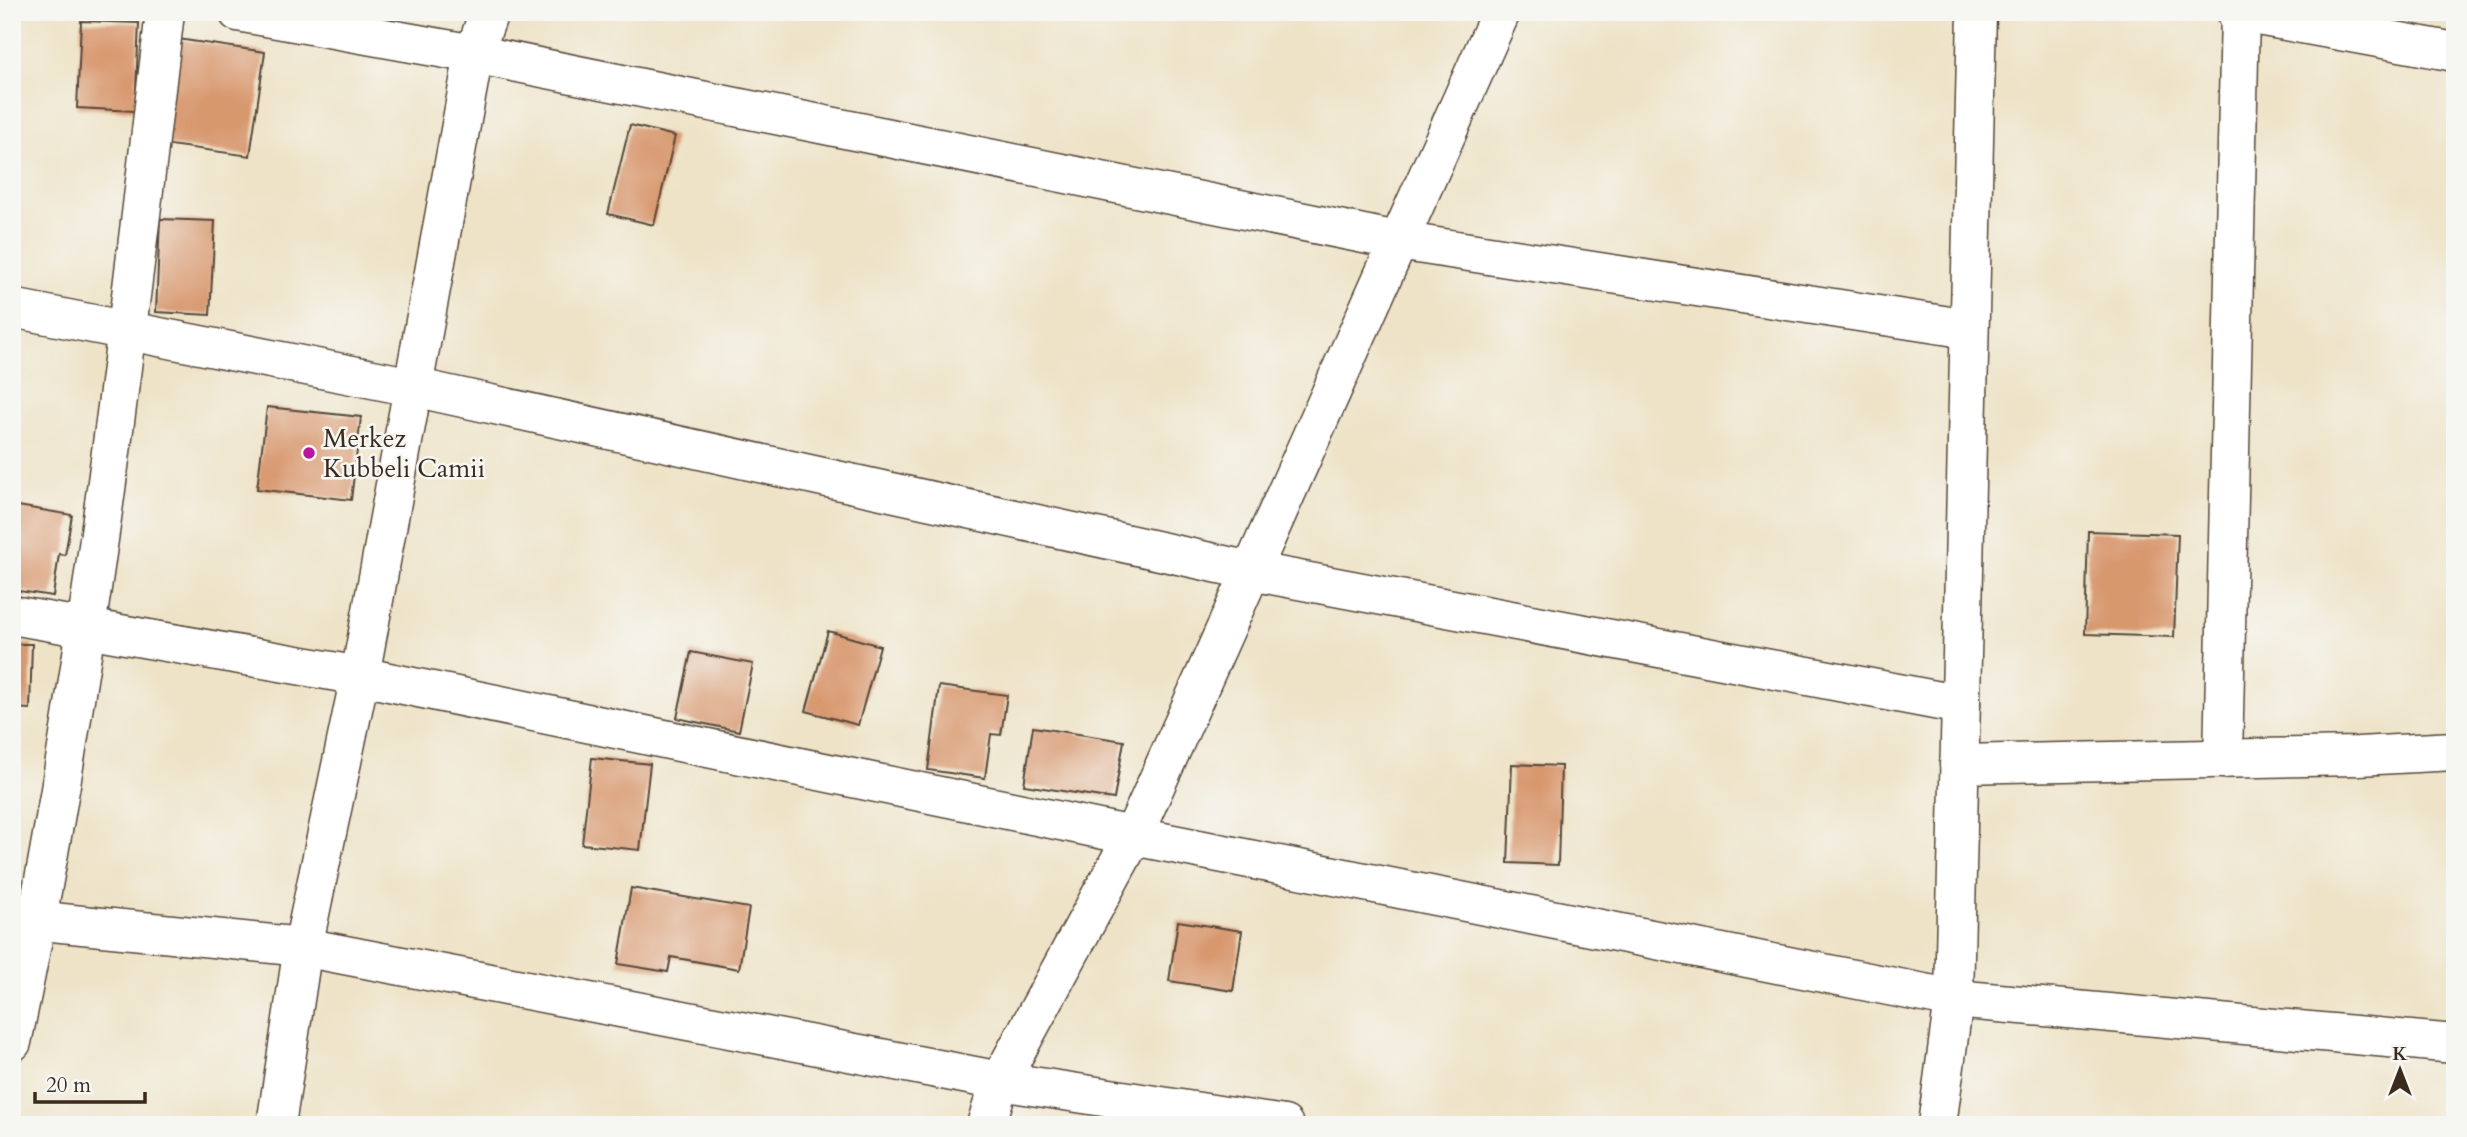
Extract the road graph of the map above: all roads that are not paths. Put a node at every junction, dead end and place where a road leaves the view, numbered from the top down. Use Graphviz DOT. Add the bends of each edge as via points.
graph roads {
  1 [pos="165,12"];
  2 [pos="238,12"];
  3 [pos="489,12"];
  4 [pos="1501,12"];
  5 [pos="1977,12"];
  6 [pos="2238,13"];
  7 [pos="2455,52"];
  8 [pos="474,54"];
  9 [pos="1398,241"];
  10 [pos="12,308"];
  11 [pos="128,328"];
  12 [pos="1969,329"];
  13 [pos="413,387"];
  14 [pos="1251,570"];
  15 [pos="12,615"];
  16 [pos="84,629"];
  17 [pos="360,676"];
  18 [pos="1961,705"];
  19 [pos="2455,751"];
  20 [pos="2223,760"];
  21 [pos="1959,764"];
  22 [pos="1133,836"];
  23 [pos="25,920"];
  24 [pos="303,947"];
  25 [pos="1954,999"];
  26 [pos="12,1042"];
  27 [pos="2455,1044"];
  28 [pos="1000,1081"];
  29 [pos="276,1125"];
  30 [pos="986,1125"];
  31 [pos="1284,1125"];
  32 [pos="1937,1125"];
  1 -- 11 [label="street"];
  2 -- 8 [label="street"];
  3 -- 8 [label="street"];
  4 -- 9 [label="street"];
  5 -- 12 [label="street"];
  6 -- 7 [label="street"];
  6 -- 20 [label="street"];
  8 -- 9 [label="street"];
  8 -- 13 [label="street"];
  9 -- 12 [label="street"];
  9 -- 14 [label="street"];
  10 -- 11 [label="street"];
  11 -- 13 [label="street"];
  11 -- 16 [label="street"];
  12 -- 18 [label="street"];
  13 -- 14 [label="street"];
  13 -- 17 [label="street"];
  14 -- 18 [label="street"];
  14 -- 22 [label="street"];
  15 -- 16 [label="street"];
  16 -- 17 [label="street"];
  16 -- 23 [label="street"];
  17 -- 22 [label="street"];
  17 -- 24 [label="street"];
  18 -- 21 [label="street"];
  19 -- 20 [label="street"];
  20 -- 21 [label="street"];
  21 -- 25 [label="street"];
  22 -- 25 [label="street"];
  22 -- 28 [label="street"];
  23 -- 24 [label="street"];
  23 -- 26 [label="street"];
  24 -- 28 [label="street"];
  24 -- 29 [label="street"];
  25 -- 27 [label="street"];
  25 -- 32 [label="street"];
  28 -- 30 [label="street"];
  28 -- 31 [label="street"];
}
